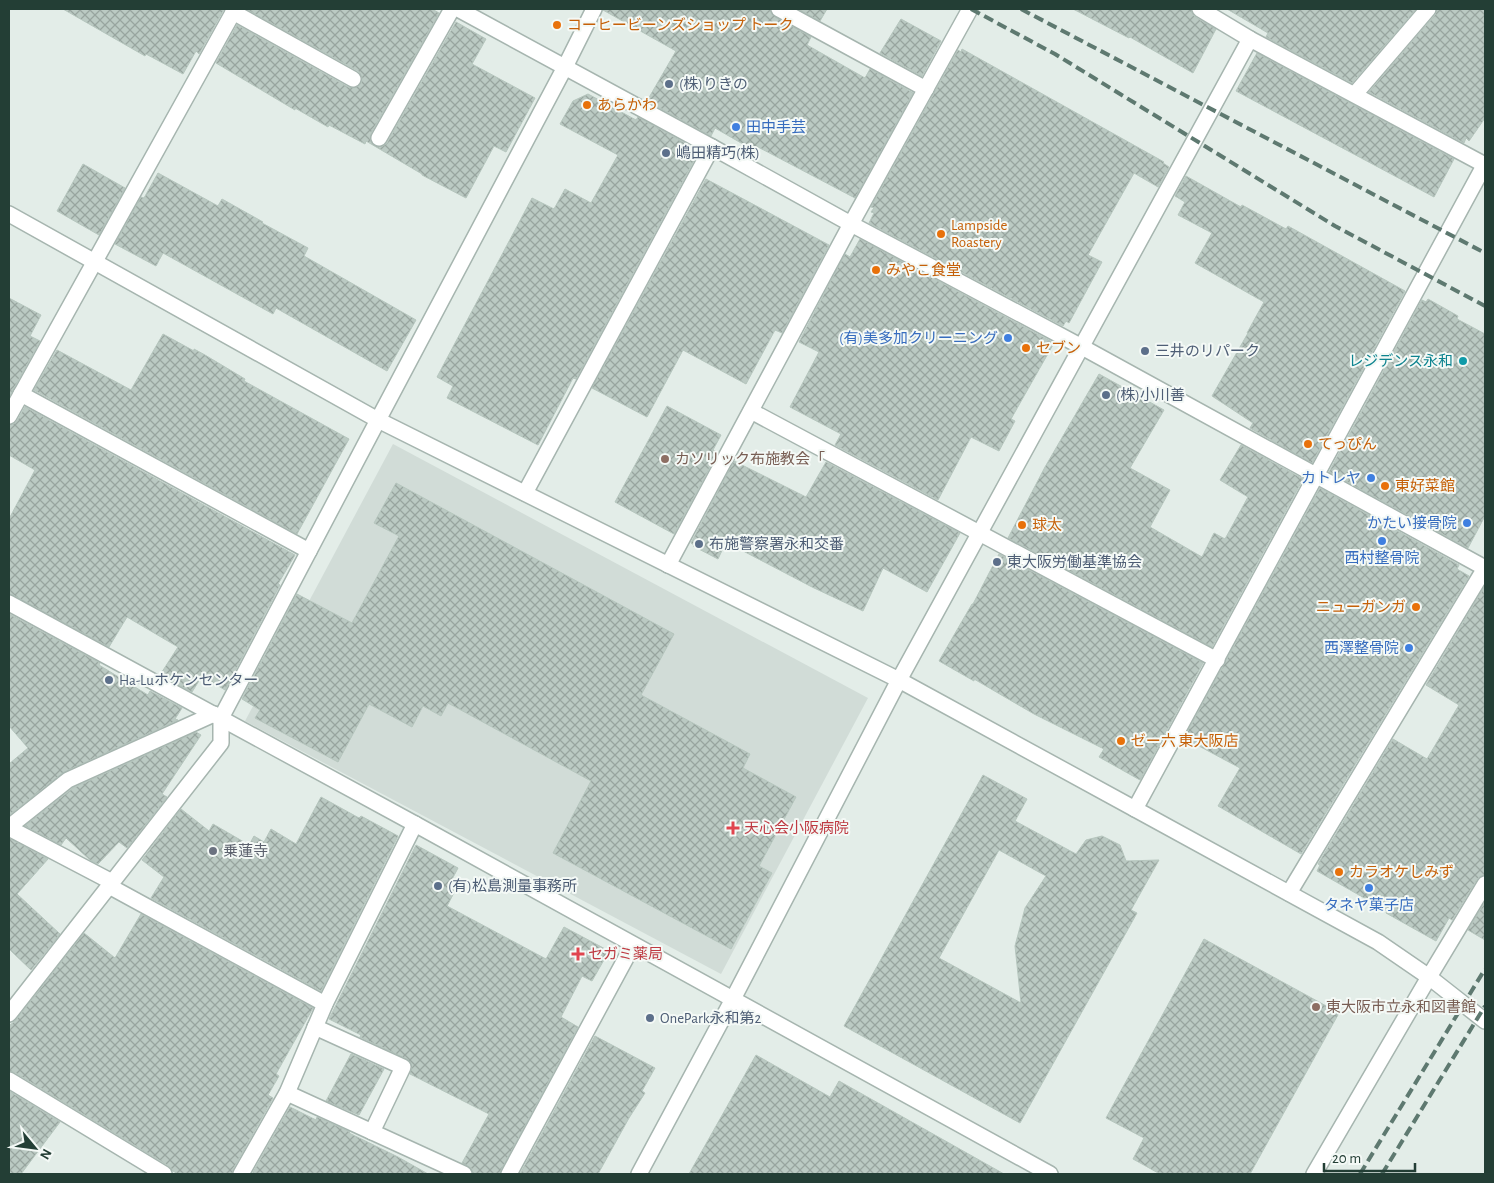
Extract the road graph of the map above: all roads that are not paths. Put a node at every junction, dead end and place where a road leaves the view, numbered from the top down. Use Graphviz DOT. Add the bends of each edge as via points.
graph roads {
  1 [pos="452,9"];
  2 [pos="458,9"];
  3 [pos="594,9"];
  4 [pos="779,9"];
  5 [pos="970,9"];
  6 [pos="1200,9"];
  7 [pos="1428,9"];
  8 [pos="234,10"];
  9 [pos="1250,39"];
  10 [pos="565,67"];
  11 [pos="352,80"];
  12 [pos="926,89"];
  13 [pos="1355,94"];
  14 [pos="379,138"];
  15 [pos="712,147"];
  16 [pos="1485,165"];
  17 [pos="9,214"];
  18 [pos="851,224"];
  19 [pos="94,262"];
  20 [pos="1082,347"];
  21 [pos="21,394"];
  22 [pos="751,411"];
  23 [pos="9,416"];
  24 [pos="378,420"];
  25 [pos="1316,476"];
  26 [pos="525,493"];
  27 [pos="979,532"];
  28 [pos="309,551"];
  29 [pos="668,565"];
  30 [pos="1485,568"];
  31 [pos="9,603"];
  32 [pos="1217,660"];
  33 [pos="899,680"];
  34 [pos="218,716"];
  35 [pos="1135,809"];
  36 [pos="415,824"];
  37 [pos="9,827"];
  38 [pos="110,884"];
  39 [pos="1485,884"];
  40 [pos="1289,893"];
  41 [pos="632,945"];
  42 [pos="1429,977"];
  43 [pos="733,999"];
  44 [pos="325,1004"];
  45 [pos="9,1014"];
  46 [pos="1485,1020"];
  47 [pos="315,1027"];
  48 [pos="9,1080"];
  49 [pos="287,1093"];
  50 [pos="372,1132"];
  51 [pos="164,1174"];
  52 [pos="241,1174"];
  53 [pos="464,1174"];
  54 [pos="509,1174"];
  55 [pos="639,1174"];
  56 [pos="1050,1174"];
  57 [pos="1314,1174"];
  1 -- 14 [label="street"];
  2 -- 10 [label="street"];
  3 -- 10 [label="street"];
  4 -- 12 [label="street"];
  5 -- 12 [label="street"];
  6 -- 9 [label="street"];
  7 -- 13 [label="street"];
  8 -- 11 [label="street"];
  8 -- 19 [label="street"];
  9 -- 13 [label="street"];
  9 -- 20 [label="street"];
  10 -- 15 [label="street"];
  10 -- 24 [label="street"];
  12 -- 18 [label="street"];
  13 -- 16 [label="street"];
  15 -- 18 [label="street"];
  15 -- 26 [label="street"];
  16 -- 25 [label="street"];
  17 -- 19 [label="street"];
  18 -- 20 [label="street"];
  18 -- 22 [label="street"];
  19 -- 21 [label="street"];
  19 -- 24 [label="street"];
  20 -- 25 [label="street"];
  20 -- 27 [label="street"];
  21 -- 23 [label="street"];
  21 -- 28 [label="street"];
  22 -- 27 [label="street"];
  22 -- 29 [label="street"];
  24 -- 26 [label="street"];
  24 -- 28 [label="street"];
  25 -- 30 [label="street"];
  25 -- 32 [label="street"];
  26 -- 29 [label="street"];
  27 -- 32 [label="street"];
  27 -- 33 [label="street"];
  28 -- 34 [label="street"];
  29 -- 33 [label="street"];
  30 -- 40 [label="street"];
  31 -- 34 [label="street"];
  32 -- 35 [label="street"];
  33 -- 35 [label="street"];
  33 -- 43 [label="street"];
  34 -- 36 [label="street"];
  34 -- 37 [label="street" via="68,780"];
  34 -- 38 [label="street" via="221,743"];
  35 -- 40 [label="street"];
  36 -- 41 [label="street"];
  36 -- 44 [label="street"];
  37 -- 38 [label="street"];
  38 -- 44 [label="street"];
  38 -- 45 [label="street"];
  39 -- 42 [label="street"];
  40 -- 42 [label="street" via="1378,942"];
  41 -- 43 [label="street"];
  41 -- 54 [label="street"];
  42 -- 46 [label="street"];
  42 -- 57 [label="street"];
  43 -- 55 [label="street"];
  43 -- 56 [label="street"];
  44 -- 47 [label="street"];
  47 -- 49 [label="street"];
  47 -- 50 [label="street" via="403,1067"];
  48 -- 51 [label="street"];
  49 -- 50 [label="street"];
  49 -- 52 [label="street"];
  50 -- 53 [label="street"];
}
